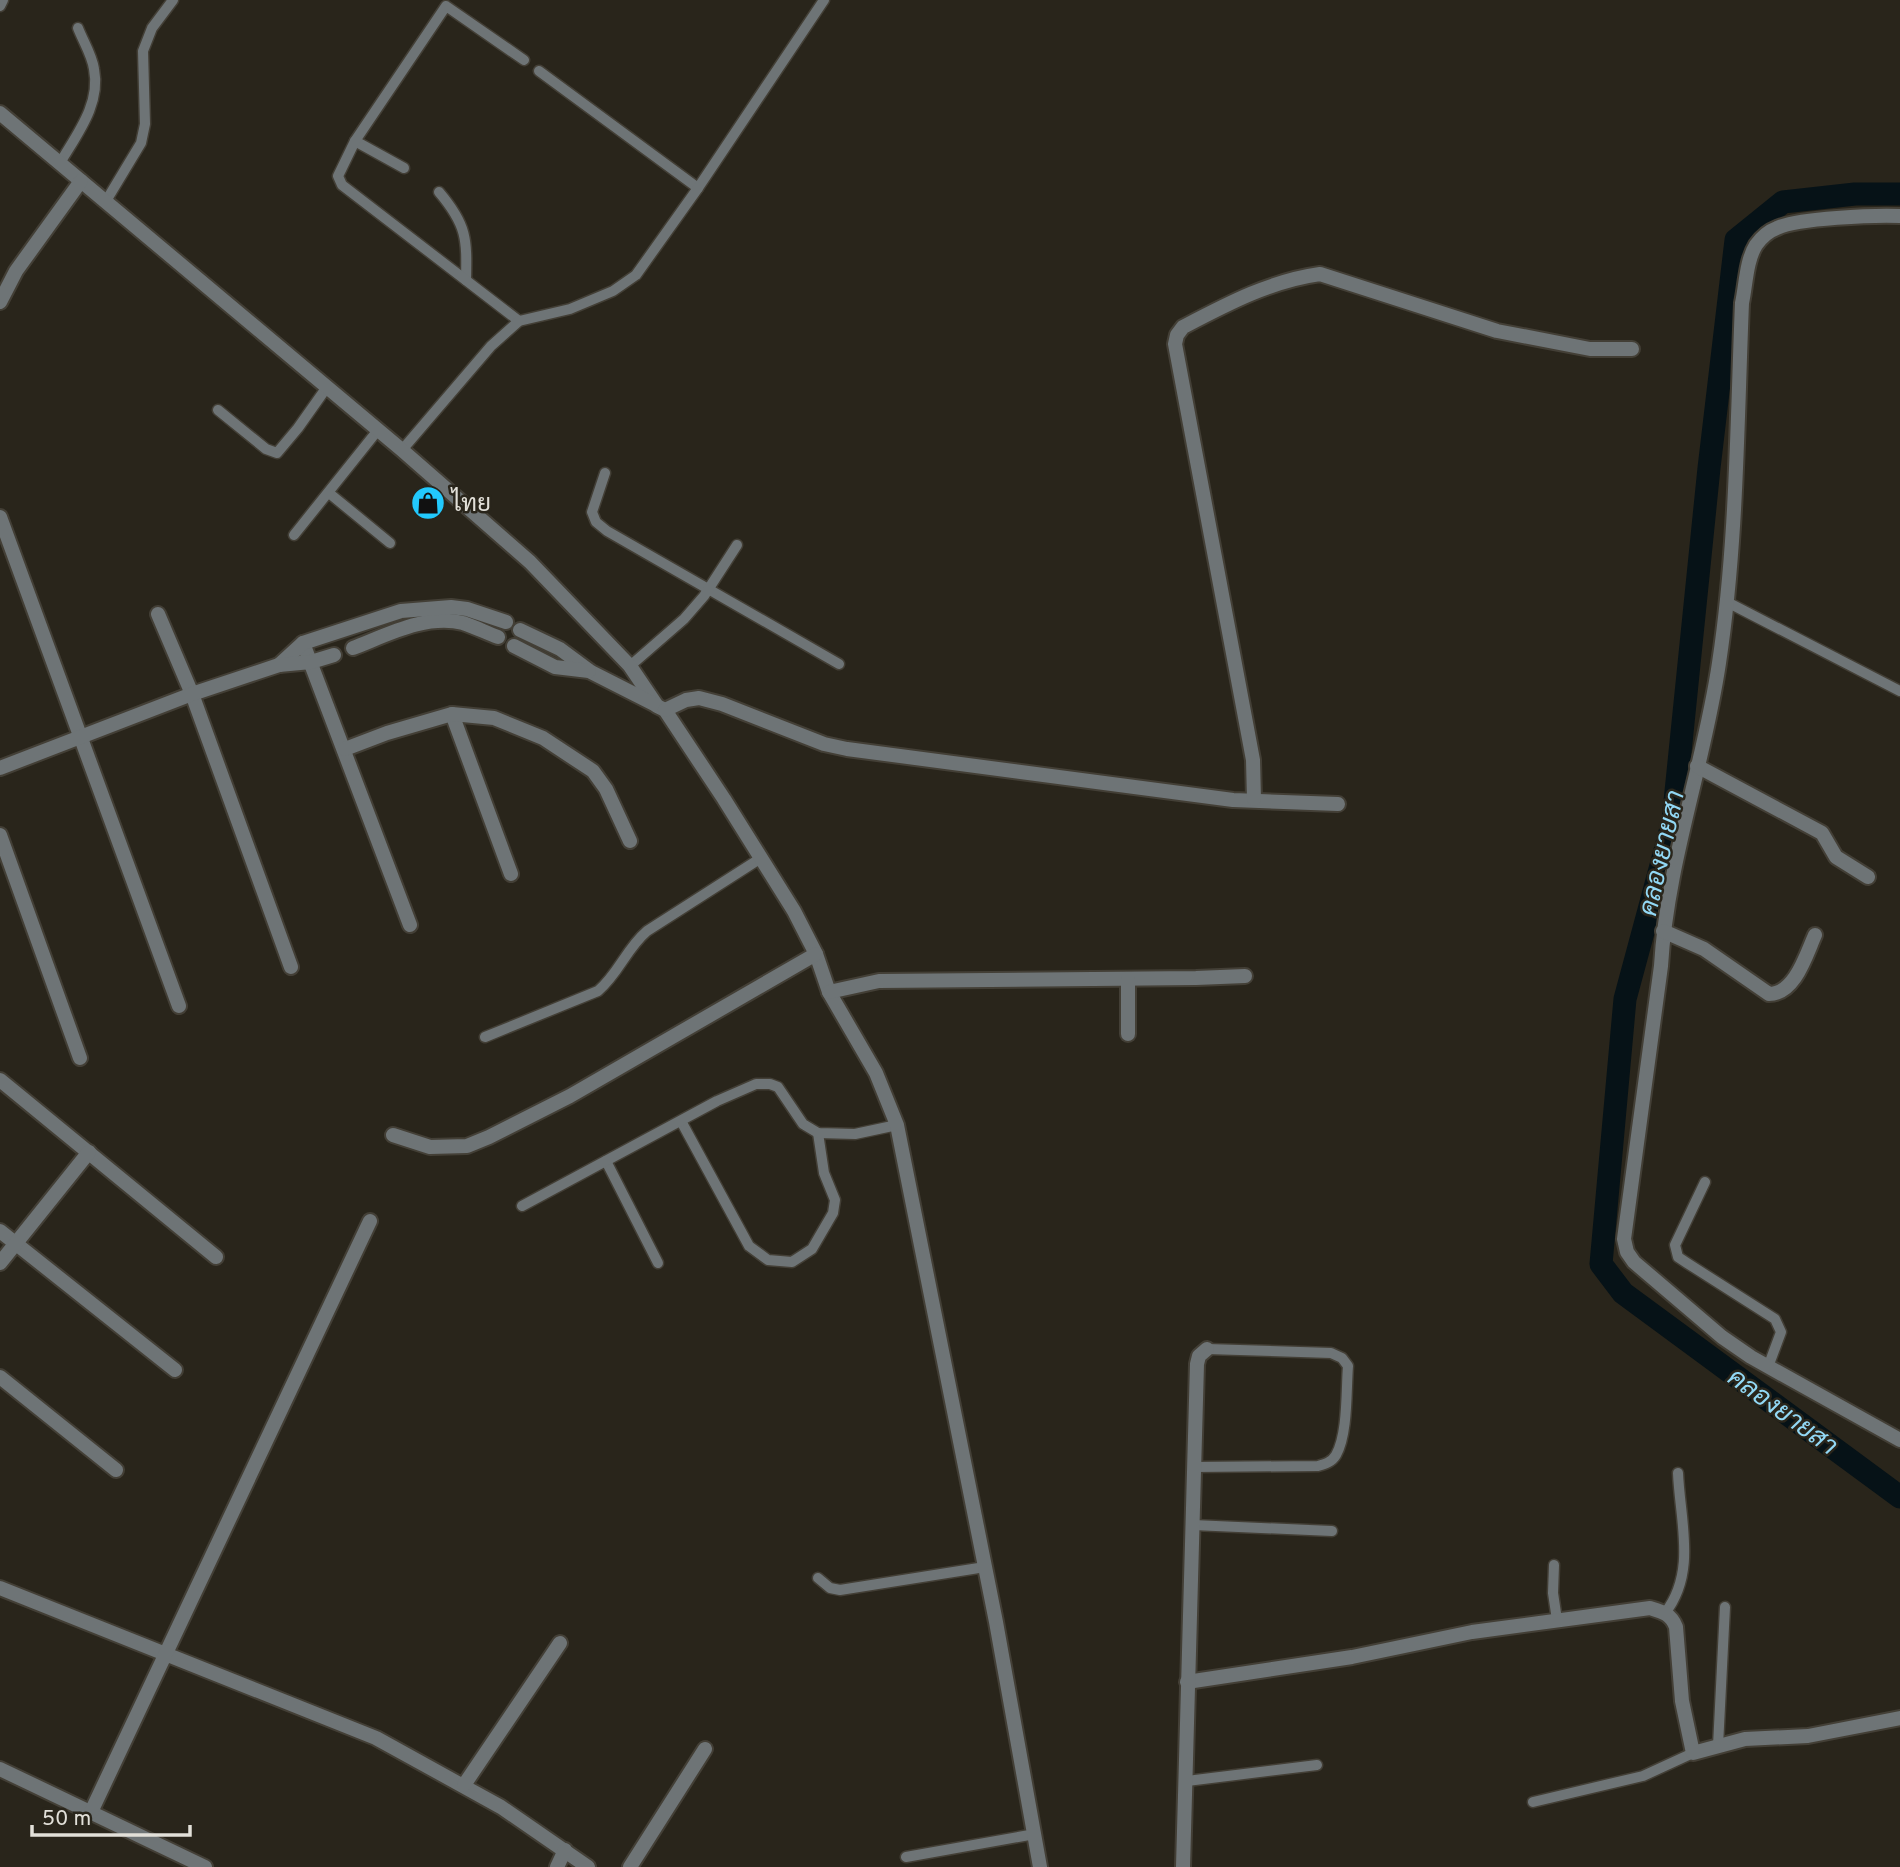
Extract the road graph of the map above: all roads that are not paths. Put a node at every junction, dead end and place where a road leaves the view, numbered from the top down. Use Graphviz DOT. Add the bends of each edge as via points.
graph roads {
  1 [pos="3,0"];
  2 [pos="173,0"];
  3 [pos="824,0"];
  4 [pos="448,3"];
  5 [pos="0,6"];
  6 [pos="78,28"];
  7 [pos="524,60"];
  8 [pos="539,71"];
  9 [pos="0,113"];
  10 [pos="355,141"];
  11 [pos="60,163"];
  12 [pos="404,168"];
  13 [pos="81,181"];
  14 [pos="698,188"];
  15 [pos="439,192"];
  16 [pos="106,201"];
  17 [pos="1900,216"];
  18 [pos="466,280"];
  19 [pos="0,302"];
  20 [pos="519,321"];
  21 [pos="1632,349"];
  22 [pos="327,387"];
  23 [pos="218,410"];
  24 [pos="378,430"];
  25 [pos="402,450"];
  26 [pos="606,473"];
  27 [pos="328,493"];
  28 [pos="0,517"];
  29 [pos="294,535"];
  30 [pos="390,543"];
  31 [pos="737,545"];
  32 [pos="708,590"];
  33 [pos="1727,602"];
  34 [pos="420,608"];
  35 [pos="158,614"];
  36 [pos="425,622"];
  37 [pos="506,622"];
  38 [pos="520,630"];
  39 [pos="498,637"];
  40 [pos="303,643"];
  41 [pos="514,646"];
  42 [pos="353,648"];
  43 [pos="334,655"];
  44 [pos="311,662"];
  45 [pos="839,664"];
  46 [pos="279,665"];
  47 [pos="630,666"];
  48 [pos="591,672"];
  49 [pos="1900,691"];
  50 [pos="192,694"];
  51 [pos="661,708"];
  52 [pos="452,714"];
  53 [pos="81,737"];
  54 [pos="345,749"];
  55 [pos="1697,766"];
  56 [pos="0,768"];
  57 [pos="1254,799"];
  58 [pos="1338,804"];
  59 [pos="0,835"];
  60 [pos="630,841"];
  61 [pos="761,858"];
  62 [pos="511,874"];
  63 [pos="1868,877"];
  64 [pos="410,925"];
  65 [pos="1663,931"];
  66 [pos="1815,935"];
  67 [pos="816,954"];
  68 [pos="291,967"];
  69 [pos="1245,976"];
  70 [pos="1128,979"];
  71 [pos="829,992"];
  72 [pos="179,1006"];
  73 [pos="1128,1034"];
  74 [pos="485,1037"];
  75 [pos="80,1058"];
  76 [pos="0,1080"];
  77 [pos="681,1121"];
  78 [pos="897,1125"];
  79 [pos="818,1133"];
  80 [pos="393,1135"];
  81 [pos="89,1152"];
  82 [pos="606,1161"];
  83 [pos="1705,1182"];
  84 [pos="522,1206"];
  85 [pos="370,1221"];
  86 [pos="0,1231"];
  87 [pos="16,1243"];
  88 [pos="216,1257"];
  89 [pos="0,1263"];
  90 [pos="658,1263"];
  91 [pos="1207,1349"];
  92 [pos="1768,1367"];
  93 [pos="175,1370"];
  94 [pos="0,1377"];
  95 [pos="1900,1440"];
  96 [pos="1194,1467"];
  97 [pos="116,1470"];
  98 [pos="1678,1473"];
  99 [pos="1193,1525"];
  100 [pos="1332,1531"];
  101 [pos="1554,1565"];
  102 [pos="985,1567"];
  103 [pos="818,1578"];
  104 [pos="0,1588"];
  105 [pos="1725,1607"];
  106 [pos="1665,1613"];
  107 [pos="1557,1620"];
  108 [pos="560,1643"];
  109 [pos="166,1654"];
  110 [pos="1187,1682"];
  111 [pos="1900,1718"];
  112 [pos="1718,1746"];
  113 [pos="705,1749"];
  114 [pos="1693,1754"];
  115 [pos="1317,1765"];
  116 [pos="0,1769"];
  117 [pos="1187,1780"];
  118 [pos="464,1785"];
  119 [pos="1533,1802"];
  120 [pos="91,1812"];
  121 [pos="1035,1834"];
  122 [pos="565,1850"];
  123 [pos="906,1857"];
  124 [pos="205,1867"];
  125 [pos="557,1867"];
  126 [pos="588,1867"];
  127 [pos="630,1867"];
  128 [pos="1041,1867"];
  129 [pos="1183,1867"];
  1 -- 5 [label="lane"];
  2 -- 16 [label="lane" via="152,27 144,51 141,144"];
  3 -- 14 [label="lane"];
  4 -- 7 [label="lane"];
  4 -- 10 [label="lane"];
  6 -- 11 [label="lane" via="94,66 94,101"];
  8 -- 14 [label="lane"];
  9 -- 11 [label="street"];
  10 -- 12 [label="lane"];
  10 -- 18 [label="lane" via="339,173 342,185"];
  11 -- 13 [label="street"];
  13 -- 16 [label="street"];
  13 -- 19 [label="street" via="16,271"];
  14 -- 20 [label="lane" via="627,283 570,309"];
  15 -- 18 [label="lane" via="466,236"];
  16 -- 22 [label="street"];
  17 -- 33 [label="street" via="1792,224 1776,228 1755,247 1742,303"];
  18 -- 20 [label="lane"];
  20 -- 25 [label="lane" via="491,346"];
  21 -- 57 [label="street" via="1590,349 1497,331 1320,274 1263,287 1183,327 1175,344 1253,760"];
  22 -- 23 [label="lane" via="277,453"];
  22 -- 24 [label="street"];
  24 -- 25 [label="street"];
  24 -- 27 [label="lane"];
  25 -- 47 [label="street" via="530,562"];
  26 -- 32 [label="lane" via="593,504 596,522"];
  27 -- 29 [label="lane"];
  27 -- 30 [label="lane"];
  28 -- 53 [label="street"];
  31 -- 32 [label="lane"];
  32 -- 45 [label="lane"];
  32 -- 47 [label="lane" via="684,619"];
  33 -- 49 [label="lane"];
  33 -- 55 [label="street" via="1711,712"];
  34 -- 36 [label="street"];
  34 -- 37 [label="street" via="467,609"];
  34 -- 40 [label="street"];
  35 -- 50 [label="street"];
  36 -- 39 [label="street" via="462,623"];
  36 -- 42 [label="street"];
  38 -- 48 [label="street" via="560,649"];
  40 -- 44 [label="street"];
  40 -- 46 [label="street"];
  41 -- 48 [label="street" via="555,667"];
  43 -- 44 [label="street"];
  44 -- 46 [label="street"];
  44 -- 54 [label="street"];
  46 -- 50 [label="street"];
  47 -- 51 [label="street"];
  48 -- 51 [label="street"];
  50 -- 53 [label="street"];
  50 -- 68 [label="street"];
  51 -- 57 [label="street" via="699,698 847,749 1233,800"];
  51 -- 61 [label="street"];
  52 -- 54 [label="street"];
  52 -- 60 [label="street" via="494,718 574,756 606,789"];
  52 -- 62 [label="street"];
  53 -- 56 [label="street"];
  53 -- 72 [label="street"];
  54 -- 64 [label="street"];
  55 -- 63 [label="street" via="1822,833 1836,857"];
  55 -- 65 [label="street"];
  57 -- 58 [label="street"];
  59 -- 75 [label="street"];
  61 -- 67 [label="street"];
  61 -- 74 [label="lane" via="647,931 598,991"];
  65 -- 66 [label="street" via="1704,949 1769,994 1789,986"];
  65 -- 92 [label="street" via="1624,1239 1627,1252 1722,1337"];
  67 -- 71 [label="street"];
  67 -- 80 [label="street" via="570,1096 489,1137 467,1146 430,1147"];
  69 -- 70 [label="street"];
  70 -- 71 [label="street" via="879,981"];
  70 -- 73 [label="street"];
  71 -- 78 [label="street" via="876,1073"];
  76 -- 81 [label="street"];
  77 -- 79 [label="lane" via="756,1084 770,1084 778,1087 803,1124"];
  77 -- 79 [label="lane" via="749,1246 768,1260 792,1262 812,1250 834,1213 835,1200 824,1173"];
  77 -- 82 [label="lane"];
  78 -- 79 [label="lane" via="855,1134"];
  78 -- 102 [label="street"];
  81 -- 87 [label="street"];
  81 -- 88 [label="street"];
  82 -- 84 [label="lane"];
  82 -- 90 [label="lane"];
  83 -- 92 [label="lane" via="1675,1251 1686,1263 1775,1319 1781,1332"];
  85 -- 109 [label="street"];
  86 -- 87 [label="street"];
  87 -- 89 [label="street"];
  87 -- 93 [label="street"];
  91 -- 96 [label="street" via="1197,1364"];
  91 -- 96 [label="lane" via="1331,1353 1342,1358 1348,1366 1342,1437 1336,1456 1318,1466"];
  92 -- 95 [label="street"];
  94 -- 97 [label="street"];
  96 -- 99 [label="street"];
  98 -- 106 [label="lane" via="1685,1560 1681,1586"];
  99 -- 100 [label="lane"];
  99 -- 110 [label="street"];
  101 -- 107 [label="lane"];
  102 -- 103 [label="lane" via="840,1590"];
  102 -- 121 [label="street"];
  104 -- 109 [label="street"];
  105 -- 112 [label="lane"];
  106 -- 107 [label="street" via="1650,1608"];
  106 -- 114 [label="street" via="1676,1628 1682,1701"];
  107 -- 110 [label="street"];
  108 -- 118 [label="street"];
  109 -- 118 [label="street" via="376,1738"];
  109 -- 120 [label="street"];
  110 -- 117 [label="street"];
  111 -- 112 [label="street" via="1808,1736"];
  112 -- 114 [label="street"];
  113 -- 127 [label="street"];
  114 -- 119 [label="lane" via="1643,1776"];
  115 -- 117 [label="lane"];
  116 -- 120 [label="street"];
  117 -- 129 [label="street"];
  118 -- 122 [label="street"];
  120 -- 124 [label="street"];
  121 -- 123 [label="lane"];
  121 -- 128 [label="street"];
  122 -- 125 [label="street"];
  122 -- 126 [label="street"];
}
